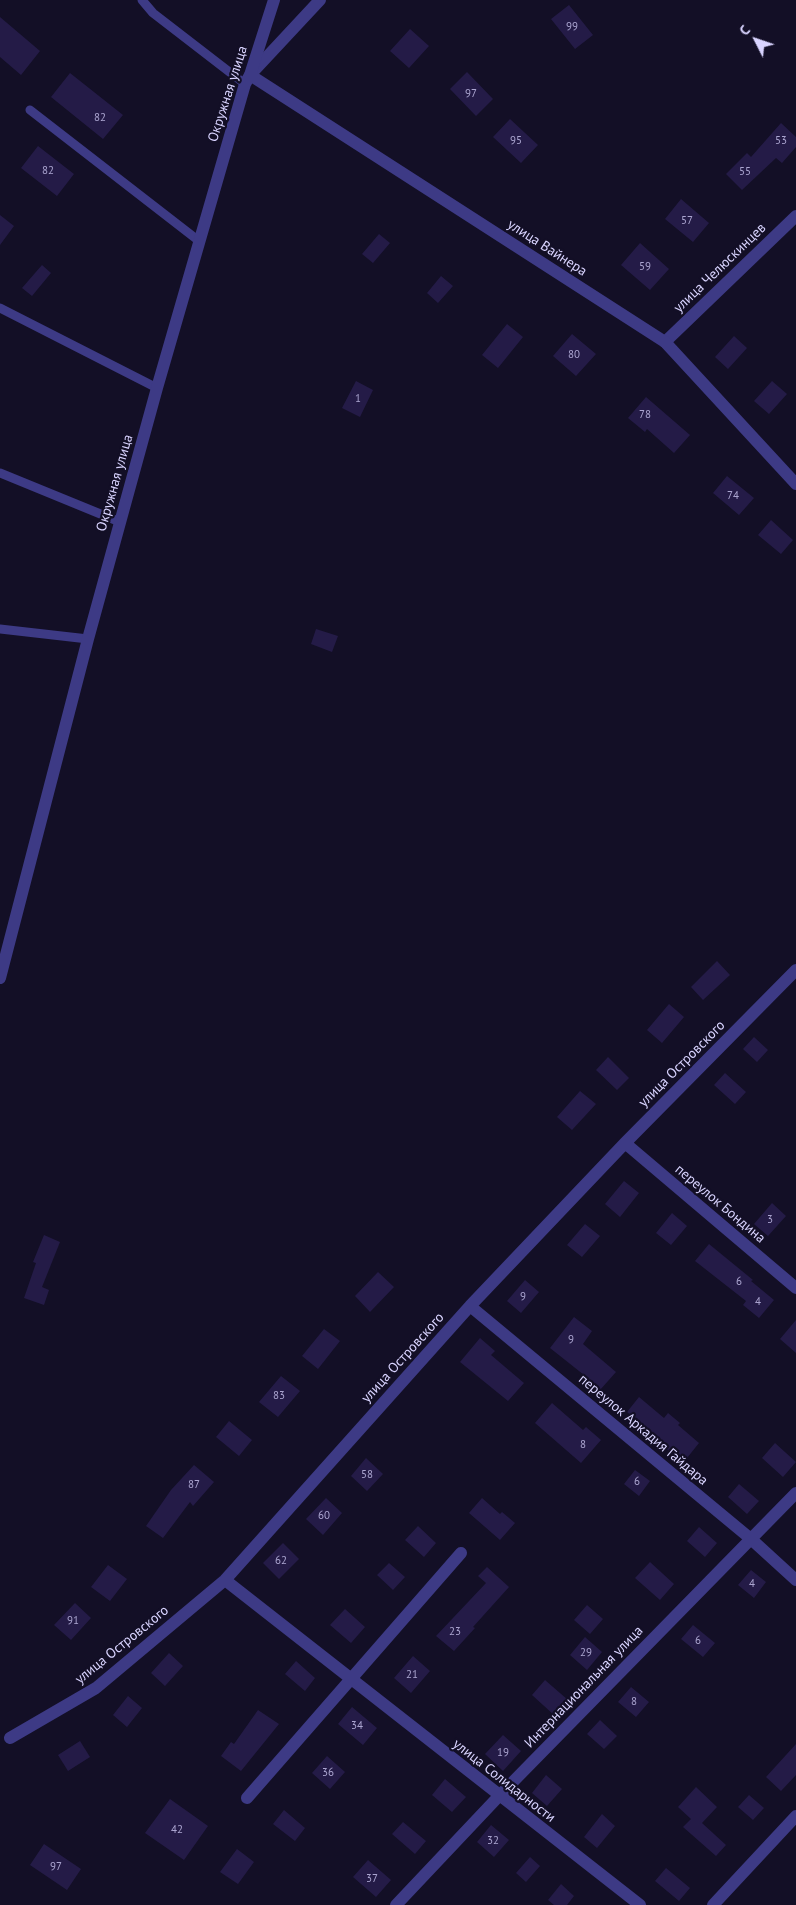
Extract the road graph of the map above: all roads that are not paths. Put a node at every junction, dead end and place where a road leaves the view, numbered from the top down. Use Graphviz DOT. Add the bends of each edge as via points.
graph roads {
  1 [pos="142,0"];
  2 [pos="274,0"];
  3 [pos="320,0"];
  4 [pos="247,80"];
  5 [pos="30,110"];
  6 [pos="796,216"];
  7 [pos="199,241"];
  8 [pos="0,308"];
  9 [pos="665,342"];
  10 [pos="157,388"];
  11 [pos="0,473"];
  12 [pos="796,484"];
  13 [pos="120,522"];
  14 [pos="0,629"];
  15 [pos="88,639"];
  16 [pos="796,970"];
  17 [pos="0,978"];
  18 [pos="625,1143"];
  19 [pos="796,1288"];
  20 [pos="470,1306"];
  21 [pos="796,1493"];
  22 [pos="751,1539"];
  23 [pos="461,1554"];
  24 [pos="225,1580"];
  25 [pos="796,1580"];
  26 [pos="351,1679"];
  27 [pos="10,1738"];
  28 [pos="499,1796"];
  29 [pos="247,1798"];
  30 [pos="796,1816"];
  31 [pos="396,1905"];
  32 [pos="640,1905"];
  33 [pos="713,1905"];
  1 -- 4 [label="lane" via="153,13"];
  2 -- 4 [label="street, Окружная улица"];
  3 -- 4 [label="street"];
  4 -- 7 [label="street, Окружная улица"];
  4 -- 9 [label="street, улица Вайнера"];
  5 -- 7 [label="lane"];
  6 -- 9 [label="street, улица Челюскинцев"];
  7 -- 10 [label="street, Окружная улица"];
  8 -- 10 [label="lane"];
  9 -- 12 [label="street, улица Вайнера"];
  10 -- 13 [label="street, Окружная улица"];
  11 -- 13 [label="lane"];
  13 -- 15 [label="street, Окружная улица"];
  14 -- 15 [label="lane"];
  15 -- 17 [label="street, Окружная улица"];
  16 -- 18 [label="street, улица Островского"];
  18 -- 19 [label="street, переулок Бондина"];
  18 -- 20 [label="street, улица Островского"];
  20 -- 22 [label="street, переулок Аркадия Гайдара"];
  20 -- 24 [label="street, улица Островского"];
  21 -- 22 [label="street, Интернациональная улица"];
  22 -- 25 [label="street, переулок Аркадия Гайдара"];
  22 -- 28 [label="street, Интернациональная улица"];
  23 -- 26 [label="street"];
  24 -- 26 [label="street, улица Солидарности"];
  24 -- 27 [label="street, улица Островского" via="96,1688"];
  26 -- 28 [label="street, улица Солидарности"];
  26 -- 29 [label="street"];
  28 -- 31 [label="street, Интернациональная улица"];
  28 -- 32 [label="street, улица Солидарности"];
  30 -- 33 [label="street"];
}
